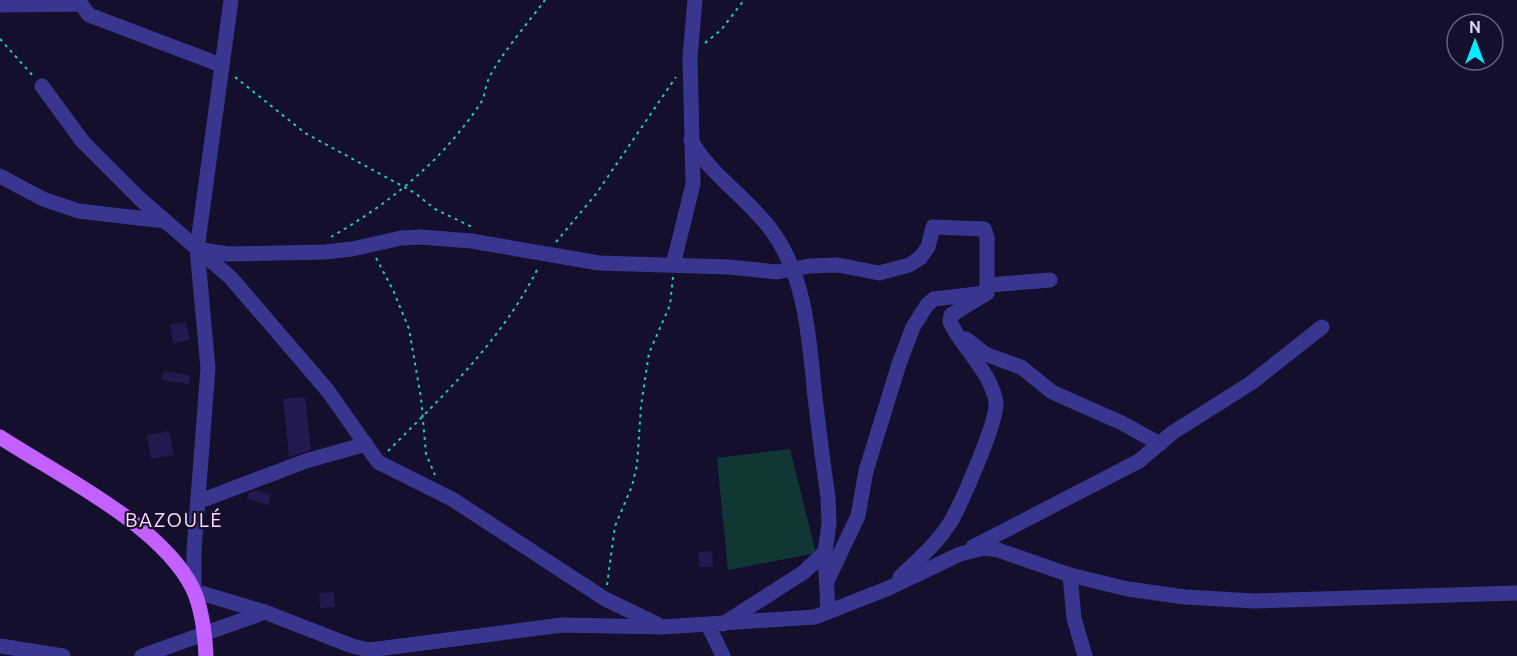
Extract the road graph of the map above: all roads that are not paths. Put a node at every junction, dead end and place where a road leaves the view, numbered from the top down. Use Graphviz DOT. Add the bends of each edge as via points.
graph roads {
  1 [pos="231,0"];
  2 [pos="695,0"];
  3 [pos="78,2"];
  4 [pos="0,5"];
  5 [pos="221,65"];
  6 [pos="42,86"];
  7 [pos="690,140"];
  8 [pos="0,176"];
  9 [pos="165,220"];
  10 [pos="197,249"];
  11 [pos="673,265"];
  12 [pos="794,270"];
  13 [pos="1050,280"];
  14 [pos="988,289"];
  15 [pos="1322,327"];
  16 [pos="954,329"];
  17 [pos="0,437"];
  18 [pos="366,444"];
  19 [pos="1160,444"];
  20 [pos="200,501"];
  21 [pos="825,552"];
  22 [pos="960,554"];
  23 [pos="1070,575"];
  24 [pos="826,581"];
  25 [pos="889,588"];
  26 [pos="194,591"];
  27 [pos="1517,593"];
  28 [pos="265,612"];
  29 [pos="828,612"];
  30 [pos="716,624"];
  31 [pos="662,627"];
  32 [pos="204,633"];
  33 [pos="0,646"];
  34 [pos="63,656"];
  35 [pos="142,656"];
  36 [pos="206,656"];
  37 [pos="723,656"];
  38 [pos="1085,656"];
  1 -- 5 [label="street"];
  2 -- 7 [label="street"];
  3 -- 4 [label="street"];
  3 -- 5 [label="street" via="89,15"];
  5 -- 10 [label="street"];
  6 -- 9 [label="street" via="83,142"];
  7 -- 11 [label="street" via="693,184"];
  7 -- 12 [label="street" via="773,231"];
  8 -- 9 [label="street" via="43,199 78,211"];
  9 -- 10 [label="street"];
  10 -- 11 [label="street" via="228,255 343,251 421,237 599,263"];
  10 -- 18 [label="street" via="231,278 264,316 328,391"];
  10 -- 20 [label="street" via="208,368"];
  11 -- 12 [label="street"];
  12 -- 14 [label="street" via="821,265 890,271 909,265 925,253 933,227 984,229"];
  12 -- 21 [label="street" via="807,329 828,497"];
  13 -- 14 [label="street"];
  14 -- 16 [label="street" via="951,315"];
  14 -- 24 [label="street" via="934,299 913,327 866,471 858,516"];
  15 -- 19 [label="street" via="1251,383"];
  16 -- 19 [label="street" via="985,354 1021,367 1052,392"];
  16 -- 25 [label="street" via="985,376 996,411 950,523"];
  17 -- 26 [label="main road" via="135,525 173,558"];
  18 -- 20 [label="street" via="306,461"];
  18 -- 31 [label="street" via="378,462 452,499 605,599"];
  19 -- 22 [label="street" via="1139,461"];
  20 -- 26 [label="street"];
  21 -- 24 [label="street"];
  21 -- 30 [label="street" via="804,572"];
  22 -- 23 [label="street" via="984,548 998,550"];
  22 -- 25 [label="street"];
  23 -- 27 [label="street" via="1128,589 1254,601"];
  23 -- 38 [label="street" via="1074,618"];
  24 -- 29 [label="street"];
  25 -- 29 [label="street"];
  26 -- 28 [label="street"];
  26 -- 32 [label="main road"];
  28 -- 31 [label="street" via="370,650 562,626"];
  28 -- 32 [label="street"];
  29 -- 30 [label="street" via="793,620"];
  30 -- 31 [label="street"];
  30 -- 37 [label="street"];
  32 -- 35 [label="street"];
  32 -- 36 [label="main road"];
  33 -- 34 [label="street"];
}
